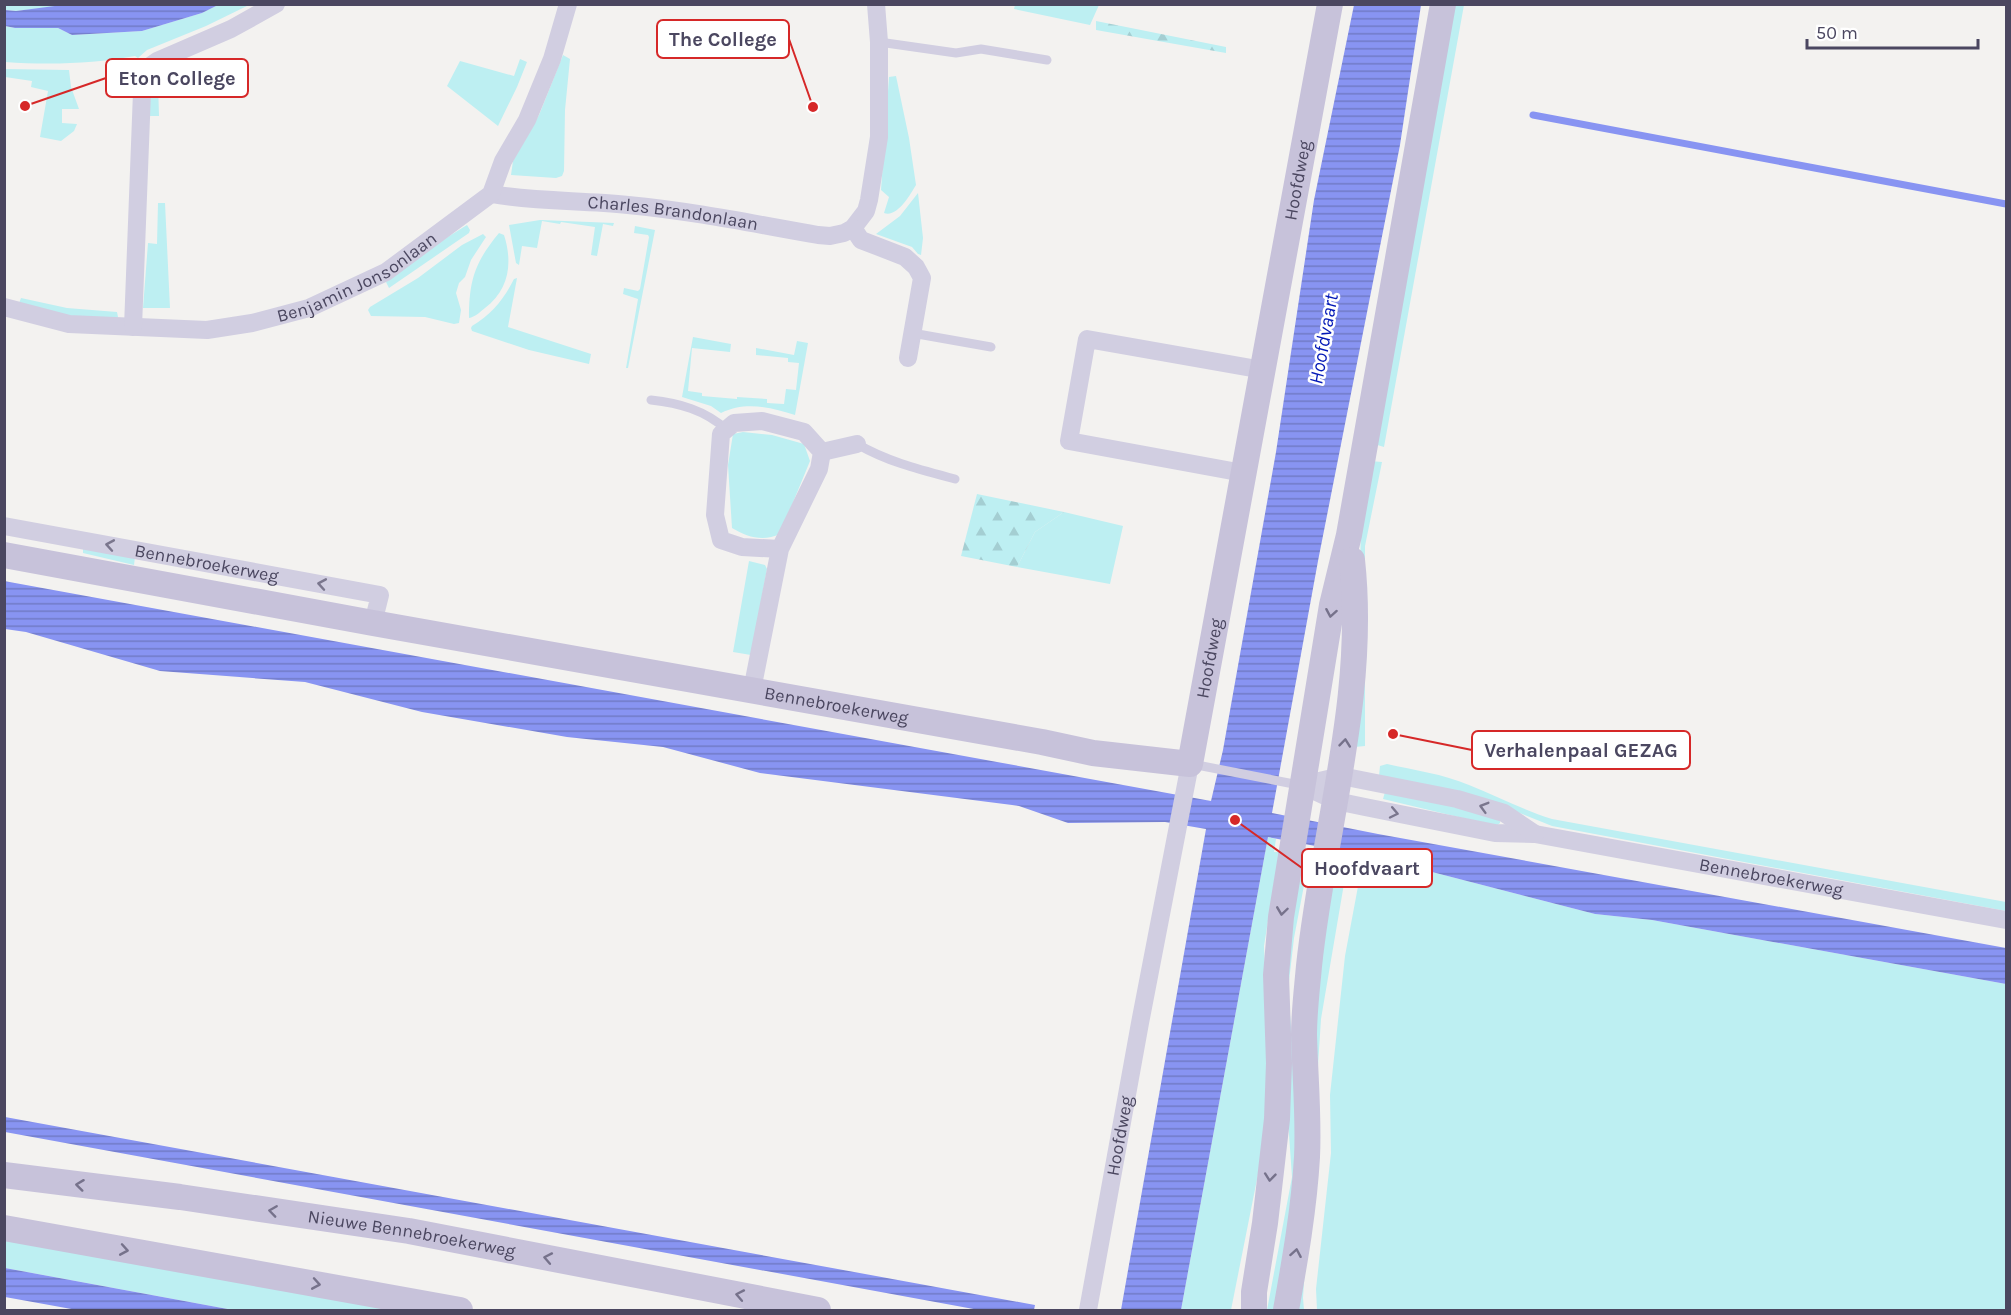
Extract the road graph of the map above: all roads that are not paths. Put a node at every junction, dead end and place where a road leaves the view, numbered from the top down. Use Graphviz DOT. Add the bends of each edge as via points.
graph roads {
  1 [pos="276,4"];
  2 [pos="568,4"];
  3 [pos="876,4"];
  4 [pos="1330,4"];
  5 [pos="1443,4"];
  6 [pos="879,42"];
  7 [pos="1047,60"];
  8 [pos="491,194"];
  9 [pos="853,228"];
  10 [pos="4,307"];
  11 [pos="133,327"];
  12 [pos="912,333"];
  13 [pos="991,347"];
  14 [pos="908,358"];
  15 [pos="1263,370"];
  16 [pos="651,400"];
  17 [pos="727,429"];
  18 [pos="857,444"];
  19 [pos="822,452"];
  20 [pos="1244,473"];
  21 [pos="955,479"];
  22 [pos="4,526"];
  23 [pos="1349,535"];
  24 [pos="780,549"];
  25 [pos="4,555"];
  26 [pos="373,623"];
  27 [pos="752,690"];
  28 [pos="1197,765"];
  29 [pos="1296,784"];
  30 [pos="1337,798"];
  31 [pos="1535,834"];
  32 [pos="2007,920"];
  33 [pos="4,1175"];
  34 [pos="4,1228"];
  35 [pos="1251,1304"];
  36 [pos="460,1311"];
  37 [pos="818,1311"];
  38 [pos="1088,1311"];
  39 [pos="1286,1311"];
  1 -- 11 [label="street" via="150,66 142,92"];
  2 -- 8 [label="street" via="552,59"];
  3 -- 6 [label="street"];
  4 -- 15 [label="street, Hoofdweg"];
  5 -- 23 [label="street"];
  6 -- 7 [label="lane" via="956,53 981,49"];
  6 -- 9 [label="street" via="879,137 866,211"];
  8 -- 9 [label="street, Charles Brandonlaan" via="626,204 818,235 830,236"];
  8 -- 11 [label="street, Benjamin Jonsonlaan" via="386,272 309,308 207,330"];
  9 -- 12 [label="street" via="861,240 905,257 916,267 922,278"];
  10 -- 11 [label="street, Benjamin Jonsonlaan" via="69,324"];
  12 -- 13 [label="lane"];
  12 -- 14 [label="street"];
  15 -- 20 [label="street, Hoofdweg"];
  15 -- 20 [label="street" via="1086,339 1069,441"];
  16 -- 17 [label="lane" via="693,408"];
  17 -- 19 [label="street" via="734,423 762,421 804,432"];
  17 -- 24 [label="street" via="721,434 715,515 721,540 742,547"];
  18 -- 19 [label="street"];
  18 -- 21 [label="lane" via="904,466"];
  19 -- 24 [label="street" via="819,469"];
  20 -- 28 [label="street, Hoofdweg"];
  26 -- 22 [label="street, Bennebroekerweg, one-way" via="380,595"];
  23 -- 29 [label="street, one-way"];
  30 -- 23 [label="street, one-way" via="1354,647"];
  24 -- 27 [label="street"];
  25 -- 26 [label="street, Bennebroekerweg"];
  26 -- 27 [label="street, Bennebroekerweg"];
  27 -- 28 [label="street, Bennebroekerweg" via="1093,753"];
  28 -- 29 [label="lane, Bennebroekerweg"];
  28 -- 38 [label="street, Hoofdweg" via="1185,795 1165,887"];
  29 -- 30 [label="street, Bennebroekerweg"];
  29 -- 35 [label="street, one-way" via="1298,812 1276,975 1277,1119"];
  30 -- 31 [label="street, Bennebroekerweg, one-way" via="1495,834"];
  31 -- 30 [label="street, Bennebroekerweg, one-way" via="1504,813 1457,799"];
  39 -- 30 [label="street, one-way" via="1304,1201 1304,1031 1314,921"];
  31 -- 32 [label="street, Bennebroekerweg"];
  37 -- 33 [label="street, Nieuwe Bennebroekerweg, one-way" via="409,1231"];
  34 -- 36 [label="street, one-way"];
}
